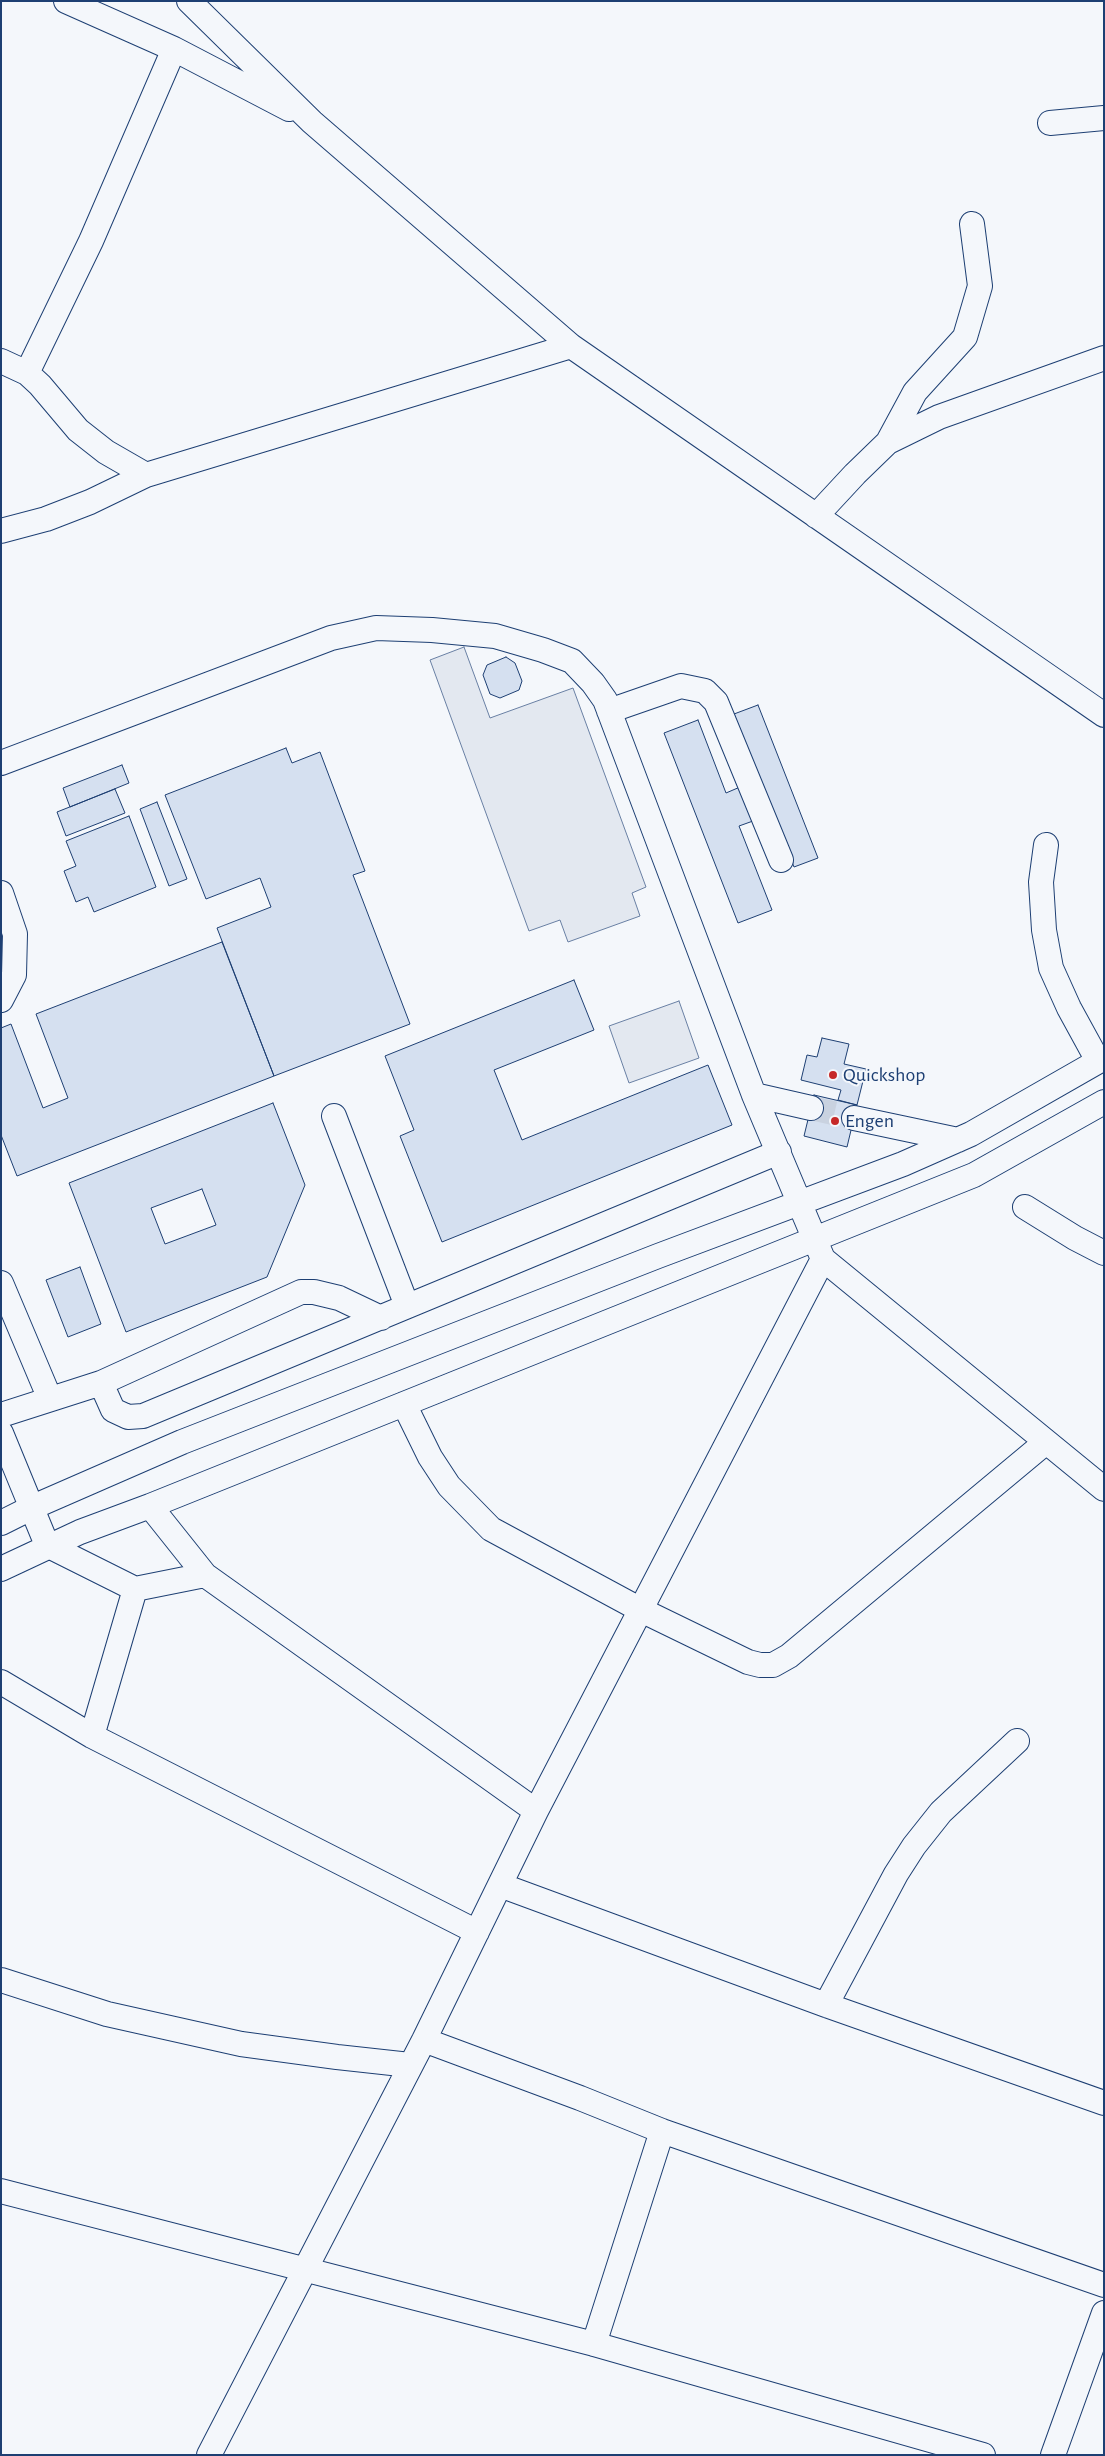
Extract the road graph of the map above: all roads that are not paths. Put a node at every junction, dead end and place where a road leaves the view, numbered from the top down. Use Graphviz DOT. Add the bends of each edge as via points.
graph roads {
  1 [pos="66,1"];
  2 [pos="189,1"];
  3 [pos="174,49"];
  4 [pos="1104,118"];
  5 [pos="312,122"];
  6 [pos="1050,123"];
  7 [pos="972,224"];
  8 [pos="571,346"];
  9 [pos="1104,358"];
  10 [pos="1,361"];
  11 [pos="27,373"];
  12 [pos="888,442"];
  13 [pos="146,475"];
  14 [pos="816,516"];
  15 [pos="1,531"];
  16 [pos="609,710"];
  17 [pos="1104,716"];
  18 [pos="1,763"];
  19 [pos="1046,846"];
  20 [pos="781,860"];
  21 [pos="1,893"];
  22 [pos="1,1000"];
  23 [pos="1101,1059"];
  24 [pos="754,1095"];
  25 [pos="1104,1102"];
  26 [pos="811,1108"];
  27 [pos="334,1116"];
  28 [pos="854,1118"];
  29 [pos="958,1140"];
  30 [pos="779,1152"];
  31 [pos="801,1203"];
  32 [pos="1025,1206"];
  33 [pos="818,1249"];
  34 [pos="1104,1253"];
  35 [pos="1,1283"];
  36 [pos="408,1306"];
  37 [pos="380,1318"];
  38 [pos="101,1383"];
  39 [pos="50,1399"];
  40 [pos="404,1404"];
  41 [pos="1,1415"];
  42 [pos="1,1433"];
  43 [pos="1046,1442"];
  44 [pos="1104,1489"];
  45 [pos="150,1506"];
  46 [pos="33,1507"];
  47 [pos="1,1523"];
  48 [pos="47,1545"];
  49 [pos="1,1568"];
  50 [pos="205,1575"];
  51 [pos="135,1589"];
  52 [pos="641,1610"];
  53 [pos="1,1682"];
  54 [pos="92,1736"];
  55 [pos="1017,1741"];
  56 [pos="536,1812"];
  57 [pos="500,1885"];
  58 [pos="477,1932"];
  59 [pos="1,1980"];
  60 [pos="826,2005"];
  61 [pos="424,2040"];
  62 [pos="410,2065"];
  63 [pos="1104,2103"];
  64 [pos="662,2131"];
  65 [pos="1,2191"];
  66 [pos="305,2271"];
  67 [pos="1104,2285"];
  68 [pos="1104,2313"];
  69 [pos="594,2344"];
  70 [pos="952,2451"];
  71 [pos="209,2455"];
  72 [pos="983,2455"];
  73 [pos="1053,2455"];
  1 -- 3 [label="street"];
  2 -- 5 [label="street"];
  3 -- 5 [label="street"];
  3 -- 11 [label="street" via="91,241"];
  4 -- 6 [label="street"];
  5 -- 8 [label="street"];
  7 -- 12 [label="street" via="980,286 965,337 915,392"];
  8 -- 13 [label="street"];
  8 -- 14 [label="street"];
  9 -- 12 [label="street" via="939,416"];
  10 -- 11 [label="street"];
  11 -- 13 [label="street" via="78,430 106,452"];
  12 -- 14 [label="street"];
  13 -- 15 [label="street" via="46,519"];
  14 -- 17 [label="street"];
  16 -- 18 [label="street" via="584,671 572,661 543,650 495,636 376,628 331,638"];
  16 -- 20 [label="street" via="681,686 705,691 716,702"];
  16 -- 24 [label="street"];
  19 -- 23 [label="street" via="1040,882 1051,968 1069,1008"];
  21 -- 22 [label="street" via="15,942 14,975"];
  23 -- 29 [label="street"];
  24 -- 26 [label="street"];
  24 -- 30 [label="street"];
  25 -- 33 [label="street" via="974,1175"];
  27 -- 36 [label="street"];
  28 -- 29 [label="street"];
  29 -- 31 [label="street"];
  30 -- 31 [label="street"];
  30 -- 36 [label="street"];
  31 -- 33 [label="street"];
  31 -- 46 [label="street" via="191,1439"];
  32 -- 34 [label="street"];
  33 -- 40 [label="street"];
  33 -- 43 [label="street"];
  33 -- 52 [label="street"];
  35 -- 39 [label="street"];
  36 -- 37 [label="street"];
  37 -- 38 [label="street" via="339,1298 301,1292"];
  37 -- 38 [label="street" via="143,1416 128,1417 113,1410"];
  38 -- 39 [label="street"];
  39 -- 41 [label="street"];
  40 -- 45 [label="street"];
  40 -- 52 [label="street" via="430,1457 449,1486 492,1529"];
  42 -- 46 [label="street"];
  43 -- 44 [label="street"];
  43 -- 52 [label="street" via="789,1656 772,1665 748,1662"];
  45 -- 48 [label="street"];
  45 -- 50 [label="street"];
  46 -- 47 [label="street"];
  46 -- 48 [label="street"];
  48 -- 49 [label="street"];
  48 -- 51 [label="street"];
  50 -- 51 [label="street"];
  50 -- 56 [label="street"];
  51 -- 54 [label="street"];
  52 -- 56 [label="street"];
  53 -- 54 [label="street"];
  54 -- 58 [label="street"];
  55 -- 60 [label="street" via="941,1812 914,1846"];
  56 -- 57 [label="street"];
  57 -- 58 [label="street"];
  57 -- 60 [label="street"];
  58 -- 61 [label="street"];
  59 -- 62 [label="street" via="107,2014 241,2044"];
  60 -- 63 [label="street"];
  61 -- 62 [label="street"];
  61 -- 64 [label="street"];
  62 -- 66 [label="street"];
  64 -- 67 [label="street"];
  64 -- 69 [label="street"];
  65 -- 66 [label="street"];
  66 -- 69 [label="street"];
  66 -- 71 [label="street"];
  68 -- 73 [label="street"];
  69 -- 70 [label="street"];
  70 -- 72 [label="street"];
}
